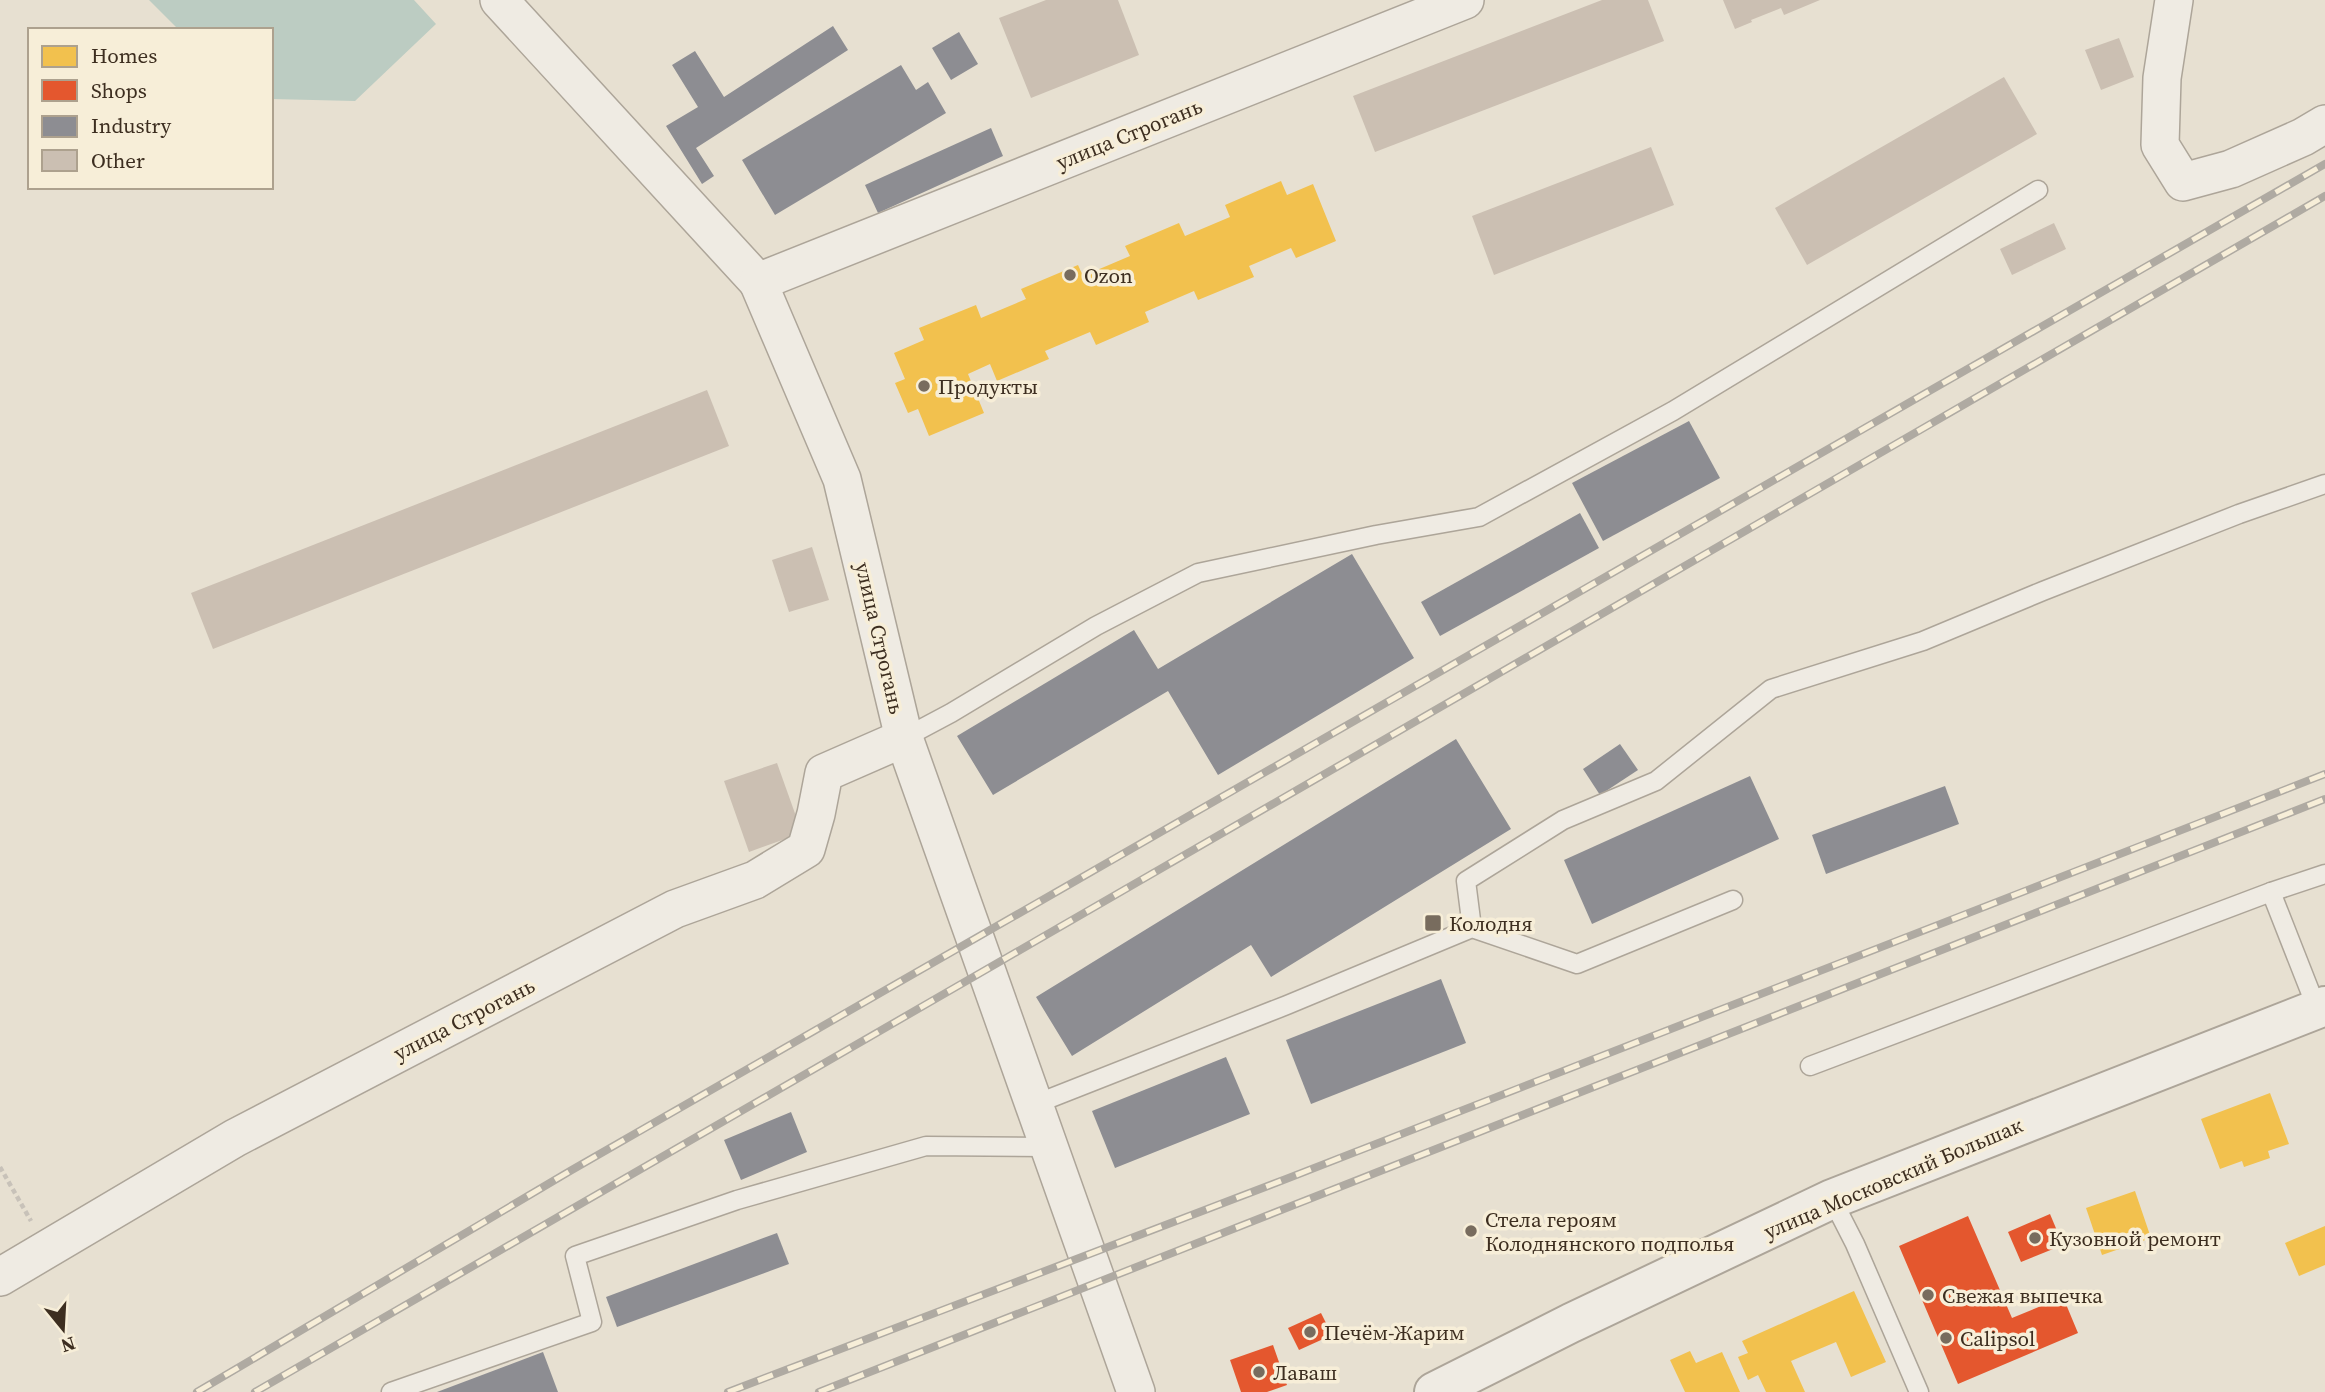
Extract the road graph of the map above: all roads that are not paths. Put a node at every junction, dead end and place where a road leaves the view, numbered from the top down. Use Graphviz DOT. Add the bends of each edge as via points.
graph roads {
  1 [pos="499,0"];
  2 [pos="1465,0"];
  3 [pos="2174,0"];
  4 [pos="2325,124"];
  5 [pos="2038,190"];
  6 [pos="758,282"];
  7 [pos="2325,484"];
  8 [pos="904,738"];
  9 [pos="2325,874"];
  10 [pos="2271,892"];
  11 [pos="1733,900"];
  12 [pos="1472,928"];
  13 [pos="2321,1007"];
  14 [pos="1810,1066"];
  15 [pos="1033,1105"];
  16 [pos="1047,1147"];
  17 [pos="1832,1199"];
  18 [pos="0,1277"];
  19 [pos="391,1392"];
  20 [pos="1136,1392"];
  21 [pos="1434,1392"];
  22 [pos="1919,1392"];
  1 -- 6 [label="street"];
  2 -- 6 [label="street, улица Строгань"];
  3 -- 4 [label="street" via="2162,78 2160,145 2183,182 2231,169"];
  5 -- 8 [label="lane" via="1673,411 1479,517 1198,573"];
  6 -- 8 [label="street, улица Строгань" via="842,479"];
  7 -- 12 [label="lane" via="2067,581 1923,641 1771,689 1656,781 1563,820 1466,881"];
  8 -- 15 [label="street"];
  8 -- 18 [label="street, улица Строгань" via="824,773 806,849 755,880 676,909 235,1138"];
  9 -- 10 [label="lane"];
  10 -- 13 [label="lane"];
  10 -- 14 [label="lane"];
  11 -- 12 [label="lane" via="1577,964"];
  12 -- 15 [label="lane"];
  13 -- 17 [label="street, улица Московский Большак"];
  15 -- 16 [label="street"];
  16 -- 19 [label="lane" via="926,1146 737,1199 575,1256 592,1322"];
  16 -- 20 [label="street"];
  17 -- 21 [label="street, улица Московский Большак"];
  17 -- 22 [label="lane"];
}
